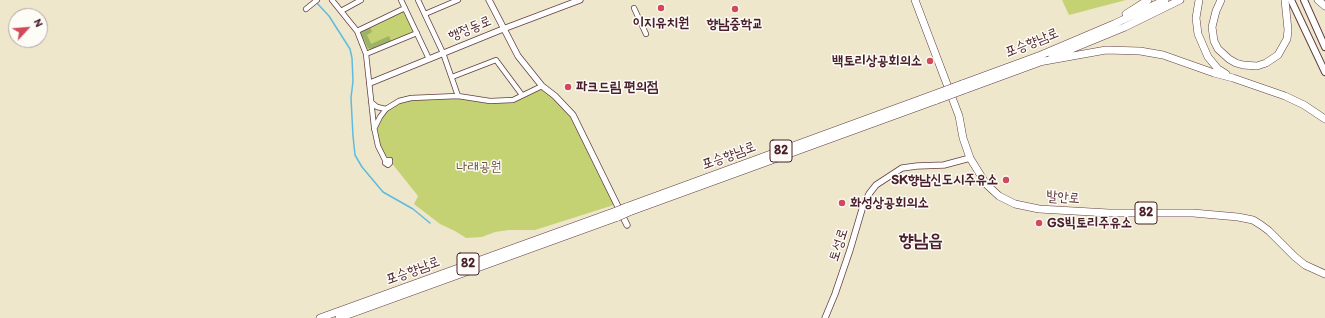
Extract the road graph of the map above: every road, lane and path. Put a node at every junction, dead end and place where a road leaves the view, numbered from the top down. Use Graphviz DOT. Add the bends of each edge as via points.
graph roads {
  1 [pos="332,0"];
  2 [pos="361,0"];
  3 [pos="401,0"];
  4 [pos="418,0"];
  5 [pos="458,0"];
  6 [pos="489,0"];
  7 [pos="580,0"];
  8 [pos="915,0"];
  9 [pos="1148,0"];
  10 [pos="1165,0"];
  11 [pos="1180,0"];
  12 [pos="1199,0"];
  13 [pos="1221,0"];
  14 [pos="1286,0"];
  15 [pos="1291,0"];
  16 [pos="1304,0"];
  17 [pos="1308,0"];
  18 [pos="1318,0"];
  19 [pos="315,2"];
  20 [pos="1325,6"];
  21 [pos="405,8"];
  22 [pos="634,8"];
  23 [pos="306,9"];
  24 [pos="342,11"];
  25 [pos="425,14"];
  26 [pos="1114,24"];
  27 [pos="1317,28"];
  28 [pos="503,29"];
  29 [pos="357,31"];
  30 [pos="417,33"];
  31 [pos="646,34"];
  32 [pos="1325,47"];
  33 [pos="443,53"];
  34 [pos="366,54"];
  35 [pos="429,59"];
  36 [pos="1039,62"];
  37 [pos="1325,72"];
  38 [pos="452,77"];
  39 [pos="1233,78"];
  40 [pos="370,83"];
  41 [pos="542,86"];
  42 [pos="963,87"];
  43 [pos="522,95"];
  44 [pos="458,96"];
  45 [pos="371,102"];
  46 [pos="386,109"];
  47 [pos="1325,119"];
  48 [pos="374,129"];
  49 [pos="970,158"];
  50 [pos="385,160"];
  51 [pos="617,214"];
  52 [pos="627,225"];
  53 [pos="1325,274"];
  54 [pos="320,318"];
  55 [pos="339,318"];
  56 [pos="825,318"];
  1 -- 24 [label="street"];
  2 -- 24 [label="street"];
  3 -- 21 [label="street"];
  4 -- 25 [label="street"];
  5 -- 25 [label="street"];
  6 -- 28 [label="street"];
  7 -- 28 [label="street, 행정동로"];
  8 -- 49 [label="main road, 발안로 / 82" via="959,116"];
  9 -- 26 [label="main road"];
  10 -- 26 [label="main road, 포승향남로 / 82"];
  11 -- 36 [label="main road, 포승향남로 / 82" via="1125,27"];
  12 -- 39 [label="main road" via="1196,18 1198,34 1208,57 1218,69"];
  13 -- 14 [label="main road" via="1212,27 1218,49 1236,63 1257,66 1278,55 1287,39"];
  15 -- 37 [label="main road"];
  16 -- 27 [label="main road"];
  17 -- 27 [label="main road"];
  18 -- 20 [label="main road"];
  19 -- 23 [label="street"];
  21 -- 29 [label="street"];
  21 -- 30 [label="street"];
  22 -- 31 [label="street"];
  24 -- 29 [label="street"];
  25 -- 33 [label="street"];
  26 -- 42 [label="main road, 포승향남로 / 82"];
  27 -- 32 [label="main road"];
  28 -- 33 [label="street, 행정동로"];
  28 -- 41 [label="street" via="518,56"];
  29 -- 34 [label="street"];
  30 -- 34 [label="street"];
  30 -- 35 [label="street"];
  33 -- 35 [label="street, 행정동로"];
  33 -- 38 [label="street"];
  34 -- 40 [label="street"];
  35 -- 40 [label="street, 행정동로"];
  36 -- 39 [label="main road" via="1106,50 1140,51 1162,55"];
  36 -- 42 [label="main road, 포승향남로 / 82"];
  38 -- 43 [label="street" via="496,60"];
  38 -- 44 [label="street"];
  39 -- 47 [label="main road" via="1285,96"];
  40 -- 45 [label="street"];
  41 -- 43 [label="street"];
  41 -- 52 [label="street" via="573,115"];
  42 -- 51 [label="main road, 포승향남로 / 82, bridge"];
  43 -- 44 [label="street" via="513,100 502,101"];
  44 -- 46 [label="street" via="411,98 399,101"];
  45 -- 46 [label="street"];
  45 -- 48 [label="street"];
  46 -- 48 [label="street"];
  48 -- 50 [label="street"];
  49 -- 53 [label="main road, 발안로 / 82" via="986,184 999,196 1015,204 1039,209 1193,213 1253,220 1269,231 1305,265"];
  49 -- 56 [label="street, 토성로" via="944,165 902,168 876,185 863,206"];
  51 -- 54 [label="main road, 포승향남로 / 82"];
  51 -- 55 [label="main road, 포승향남로 / 82"];
}
